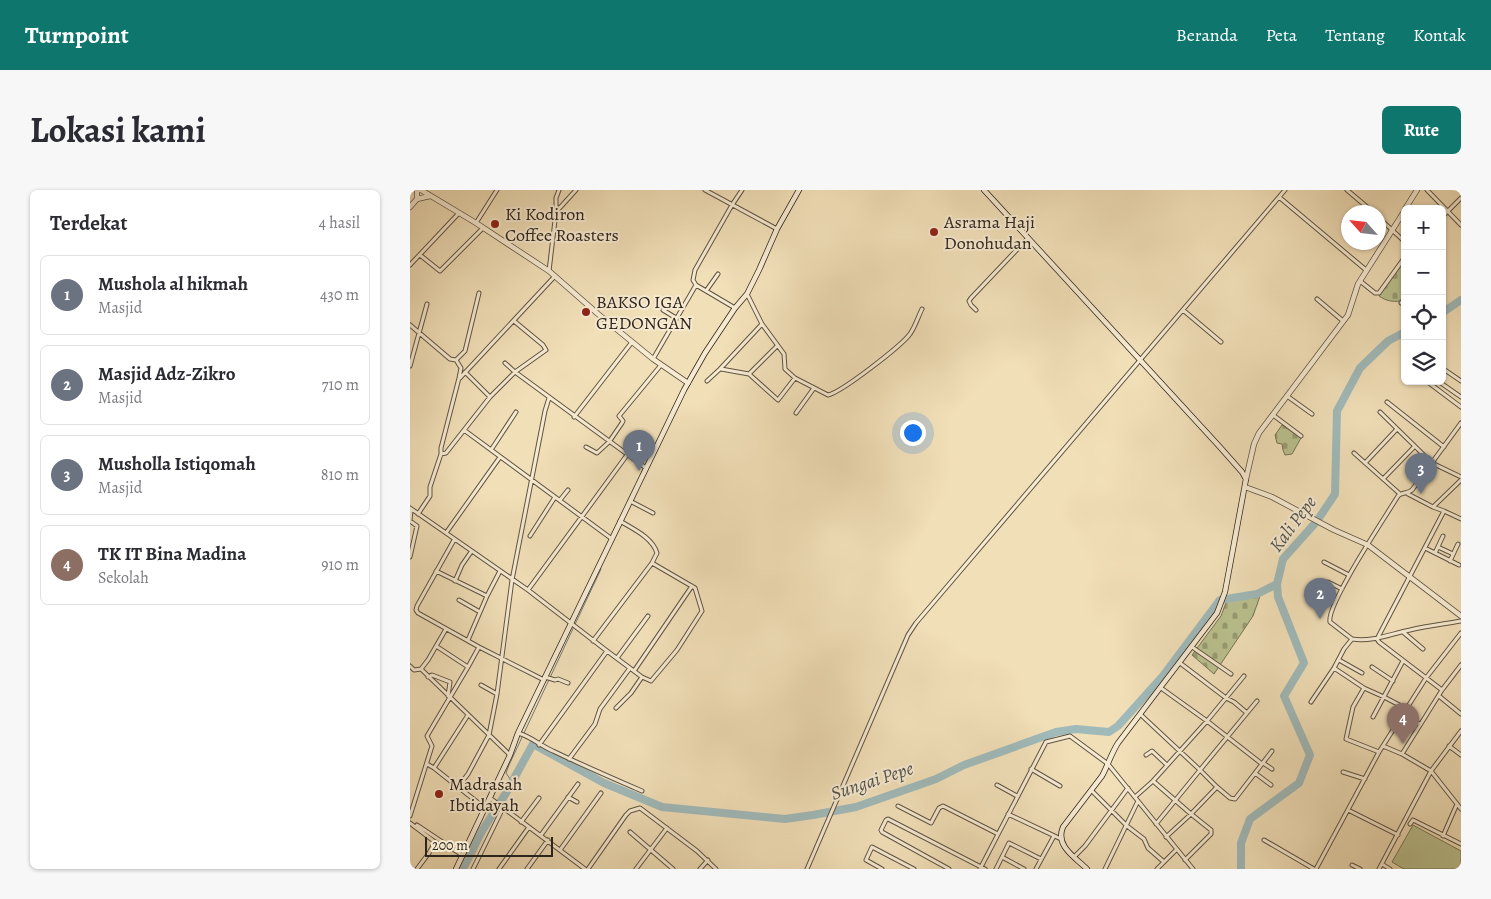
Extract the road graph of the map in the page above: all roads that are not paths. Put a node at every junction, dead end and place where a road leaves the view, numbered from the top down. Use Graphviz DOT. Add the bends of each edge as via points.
graph roads {
  1 [pos="417,190"];
  2 [pos="421,190"];
  3 [pos="559,190"];
  4 [pos="576,190"];
  5 [pos="705,190"];
  6 [pos="742,190"];
  7 [pos="799,190"];
  8 [pos="984,190"];
  9 [pos="1285,190"];
  10 [pos="1347,190"];
  11 [pos="1418,190"];
  12 [pos="1427,190"];
  13 [pos="496,191"];
  14 [pos="430,196"];
  15 [pos="1280,197"];
  16 [pos="1461,198"];
  17 [pos="418,199"];
  18 [pos="732,205"];
  19 [pos="1365,205"];
  20 [pos="1408,205"];
  21 [pos="410,207"];
  22 [pos="556,212"];
  23 [pos="1448,212"];
  24 [pos="459,213"];
  25 [pos="1401,215"];
  26 [pos="476,223"];
  27 [pos="1386,224"];
  28 [pos="1461,225"];
  29 [pos="483,228"];
  30 [pos="776,229"];
  31 [pos="1392,229"];
  32 [pos="1028,238"];
  33 [pos="1401,238"];
  34 [pos="420,255"];
  35 [pos="1401,263"];
  36 [pos="410,265"];
  37 [pos="1366,270"];
  38 [pos="549,271"];
  39 [pos="718,274"];
  40 [pos="555,276"];
  41 [pos="1360,281"];
  42 [pos="696,285"];
  43 [pos="706,291"];
  44 [pos="479,293"];
  45 [pos="746,294"];
  46 [pos="1317,299"];
  47 [pos="427,304"];
  48 [pos="735,308"];
  49 [pos="922,309"];
  50 [pos="663,310"];
  51 [pos="976,310"];
  52 [pos="1183,310"];
  53 [pos="676,318"];
  54 [pos="514,321"];
  55 [pos="1344,322"];
  56 [pos="762,324"];
  57 [pos="410,325"];
  58 [pos="420,332"];
  59 [pos="632,342"];
  60 [pos="1221,342"];
  61 [pos="777,346"];
  62 [pos="415,350"];
  63 [pos="410,356"];
  64 [pos="653,359"];
  65 [pos="456,360"];
  66 [pos="1139,360"];
  67 [pos="505,363"];
  68 [pos="410,366"];
  69 [pos="661,366"];
  70 [pos="720,369"];
  71 [pos="1446,371"];
  72 [pos="465,372"];
  73 [pos="515,372"];
  74 [pos="749,374"];
  75 [pos="459,378"];
  76 [pos="795,378"];
  77 [pos="707,381"];
  78 [pos="1461,381"];
  79 [pos="688,383"];
  80 [pos="1432,385"];
  81 [pos="1443,385"];
  82 [pos="814,388"];
  83 [pos="1286,396"];
  84 [pos="490,397"];
  85 [pos="549,398"];
  86 [pos="1461,398"];
  87 [pos="1387,402"];
  88 [pos="1461,407"];
  89 [pos="516,412"];
  90 [pos="1380,412"];
  91 [pos="796,413"];
  92 [pos="1272,414"];
  93 [pos="1312,414"];
  94 [pos="574,417"];
  95 [pos="1461,423"];
  96 [pos="1397,429"];
  97 [pos="464,430"];
  98 [pos="1301,436"];
  99 [pos="609,442"];
  100 [pos="586,447"];
  101 [pos="1414,447"];
  102 [pos="1444,447"];
  103 [pos="491,450"];
  104 [pos="1354,453"];
  105 [pos="440,454"];
  106 [pos="627,455"];
  107 [pos="500,457"];
  108 [pos="1365,462"];
  109 [pos="1432,463"];
  110 [pos="646,468"];
  111 [pos="1461,478"];
  112 [pos="1246,479"];
  113 [pos="1383,479"];
  114 [pos="531,480"];
  115 [pos="1245,487"];
  116 [pos="568,490"];
  117 [pos="1407,493"];
  118 [pos="1400,494"];
  119 [pos="555,497"];
  120 [pos="560,500"];
  121 [pos="630,501"];
  122 [pos="1434,507"];
  123 [pos="411,509"];
  124 [pos="1444,511"];
  125 [pos="653,513"];
  126 [pos="418,514"];
  127 [pos="582,518"];
  128 [pos="1461,519"];
  129 [pos="620,521"];
  130 [pos="446,533"];
  131 [pos="530,536"];
  132 [pos="1443,536"];
  133 [pos="612,539"];
  134 [pos="454,540"];
  135 [pos="1458,544"];
  136 [pos="1368,545"];
  137 [pos="1438,547"];
  138 [pos="1426,548"];
  139 [pos="471,552"];
  140 [pos="1435,553"];
  141 [pos="1453,554"];
  142 [pos="410,557"];
  143 [pos="1450,561"];
  144 [pos="1324,562"];
  145 [pos="652,563"];
  146 [pos="1459,565"];
  147 [pos="436,571"];
  148 [pos="500,571"];
  149 [pos="1349,575"];
  150 [pos="1410,577"];
  151 [pos="512,580"];
  152 [pos="455,581"];
  153 [pos="1328,582"];
  154 [pos="692,586"];
  155 [pos="1342,589"];
  156 [pos="528,590"];
  157 [pos="487,596"];
  158 [pos="459,600"];
  159 [pos="480,612"];
  160 [pos="648,616"];
  161 [pos="1461,616"];
  162 [pos="1461,621"];
  163 [pos="571,625"];
  164 [pos="446,629"];
  165 [pos="1402,632"];
  166 [pos="1461,633"];
  167 [pos="1352,639"];
  168 [pos="1377,639"];
  169 [pos="468,640"];
  170 [pos="592,641"];
  171 [pos="436,646"];
  172 [pos="479,647"];
  173 [pos="1192,647"];
  174 [pos="1423,649"];
  175 [pos="606,652"];
  176 [pos="502,658"];
  177 [pos="617,658"];
  178 [pos="1339,660"];
  179 [pos="1403,661"];
  180 [pos="1180,662"];
  181 [pos="1461,665"];
  182 [pos="410,666"];
  183 [pos="468,667"];
  184 [pos="1372,667"];
  185 [pos="1334,668"];
  186 [pos="421,669"];
  187 [pos="632,669"];
  188 [pos="1362,673"];
  189 [pos="1231,674"];
  190 [pos="1244,676"];
  191 [pos="428,677"];
  192 [pos="642,677"];
  193 [pos="547,678"];
  194 [pos="1426,678"];
  195 [pos="1393,681"];
  196 [pos="568,683"];
  197 [pos="481,686"];
  198 [pos="1161,688"];
  199 [pos="1364,688"];
  200 [pos="1442,690"];
  201 [pos="497,694"];
  202 [pos="1438,696"];
  203 [pos="449,697"];
  204 [pos="1384,697"];
  205 [pos="1226,698"];
  206 [pos="1257,701"];
  207 [pos="1311,702"];
  208 [pos="616,708"];
  209 [pos="1407,709"];
  210 [pos="1247,713"];
  211 [pos="1140,714"];
  212 [pos="1461,714"];
  213 [pos="468,715"];
  214 [pos="1403,715"];
  215 [pos="1373,717"];
  216 [pos="1207,721"];
  217 [pos="1420,724"];
  218 [pos="1461,732"];
  219 [pos="519,733"];
  220 [pos="489,735"];
  221 [pos="1228,738"];
  222 [pos="540,745"];
  223 [pos="1383,746"];
  224 [pos="1450,746"];
  225 [pos="1180,751"];
  226 [pos="1272,751"];
  227 [pos="1379,752"];
  228 [pos="1402,754"];
  229 [pos="510,755"];
  230 [pos="1146,755"];
  231 [pos="1461,755"];
  232 [pos="569,759"];
  233 [pos="1262,763"];
  234 [pos="427,764"];
  235 [pos="1108,764"];
  236 [pos="1167,765"];
  237 [pos="434,768"];
  238 [pos="1031,769"];
  239 [pos="1272,769"];
  240 [pos="1200,770"];
  241 [pos="1431,771"];
  242 [pos="1343,772"];
  243 [pos="1255,773"];
  244 [pos="1364,779"];
  245 [pos="1153,781"];
  246 [pos="578,784"];
  247 [pos="997,785"];
  248 [pos="1271,785"];
  249 [pos="1060,786"];
  250 [pos="458,787"];
  251 [pos="1217,787"];
  252 [pos="1128,788"];
  253 [pos="642,790"];
  254 [pos="1091,790"];
  255 [pos="600,793"];
  256 [pos="1017,796"];
  257 [pos="568,797"];
  258 [pos="1135,797"];
  259 [pos="539,798"];
  260 [pos="492,799"];
  261 [pos="1138,801"];
  262 [pos="1175,801"];
  263 [pos="577,802"];
  264 [pos="1457,804"];
  265 [pos="898,806"];
  266 [pos="502,807"];
  267 [pos="485,808"];
  268 [pos="1461,809"];
  269 [pos="1348,810"];
  270 [pos="1111,811"];
  271 [pos="1008,814"];
  272 [pos="1191,814"];
  273 [pos="410,816"];
  274 [pos="521,822"];
  275 [pos="410,823"];
  276 [pos="1156,824"];
  277 [pos="1410,824"];
  278 [pos="417,825"];
  279 [pos="1127,826"];
  280 [pos="529,827"];
  281 [pos="667,828"];
  282 [pos="630,832"];
  283 [pos="998,834"];
  284 [pos="541,835"];
  285 [pos="1398,835"];
  286 [pos="1054,836"];
  287 [pos="1443,836"];
  288 [pos="1166,837"];
  289 [pos="1061,839"];
  290 [pos="548,840"];
  291 [pos="1264,840"];
  292 [pos="1461,844"];
  293 [pos="651,849"];
  294 [pos="560,850"];
  295 [pos="1176,850"];
  296 [pos="462,855"];
  297 [pos="1002,857"];
  298 [pos="1074,857"];
  299 [pos="1041,859"];
  300 [pos="708,860"];
  301 [pos="1185,860"];
  302 [pos="1164,862"];
  303 [pos="1382,864"];
  304 [pos="1352,865"];
  305 [pos="980,868"];
  306 [pos="1190,868"];
  307 [pos="417,869"];
  308 [pos="456,869"];
  309 [pos="473,869"];
  310 [pos="499,869"];
  311 [pos="528,869"];
  312 [pos="583,869"];
  313 [pos="588,869"];
  314 [pos="636,869"];
  315 [pos="673,869"];
  316 [pos="700,869"];
  317 [pos="716,869"];
  318 [pos="806,869"];
  319 [pos="882,869"];
  320 [pos="914,869"];
  321 [pos="949,869"];
  322 [pos="985,869"];
  323 [pos="996,869"];
  324 [pos="1024,869"];
  325 [pos="1036,869"];
  326 [pos="1087,869"];
  327 [pos="1105,869"];
  328 [pos="1157,869"];
  329 [pos="1315,869"];
  330 [pos="1360,869"];
  331 [pos="1379,869"];
  332 [pos="1390,869"];
  1 -- 17 [label="main road"];
  2 -- 14 [label="main road"];
  3 -- 22 [label="street"];
  4 -- 22 [label="street"];
  5 -- 18 [label="street"];
  6 -- 18 [label="street"];
  7 -- 30 [label="main road"];
  8 -- 32 [label="main road"];
  9 -- 15 [label="street"];
  10 -- 19 [label="street"];
  11 -- 20 [label="main road"];
  12 -- 23 [label="street"];
  13 -- 26 [label="street"];
  14 -- 17 [label="main road"];
  14 -- 24 [label="main road"];
  15 -- 37 [label="street"];
  15 -- 52 [label="street"];
  16 -- 23 [label="street"];
  17 -- 21 [label="main road"];
  18 -- 30 [label="street"];
  18 -- 42 [label="street" via="695,270 693,280"];
  22 -- 38 [label="street"];
  23 -- 28 [label="street"];
  24 -- 26 [label="main road"];
  24 -- 34 [label="street"];
  25 -- 31 [label="main road"];
  26 -- 29 [label="main road"];
  27 -- 31 [label="street"];
  29 -- 34 [label="street" via="440,271"];
  29 -- 38 [label="main road"];
  30 -- 45 [label="main road"];
  31 -- 33 [label="street"];
  31 -- 37 [label="main road"];
  32 -- 51 [label="street" via="971,298 970,305"];
  32 -- 66 [label="main road"];
  34 -- 36 [label="street"];
  35 -- 41 [label="street" via="1379,294"];
  37 -- 41 [label="main road"];
  38 -- 40 [label="main road"];
  39 -- 43 [label="street"];
  40 -- 54 [label="street"];
  40 -- 59 [label="main road"];
  41 -- 55 [label="main road"];
  42 -- 43 [label="street"];
  42 -- 53 [label="street"];
  43 -- 48 [label="street"];
  44 -- 65 [label="street" via="465,351"];
  45 -- 48 [label="main road"];
  45 -- 56 [label="street"];
  46 -- 55 [label="street"];
  47 -- 58 [label="street"];
  48 -- 79 [label="main road"];
  49 -- 82 [label="street" via="909,335 843,388 828,395"];
  50 -- 53 [label="street"];
  52 -- 60 [label="street"];
  52 -- 66 [label="street"];
  53 -- 64 [label="street"];
  54 -- 72 [label="street"];
  54 -- 73 [label="street" via="546,348"];
  55 -- 83 [label="main road"];
  56 -- 61 [label="street"];
  56 -- 70 [label="street"];
  57 -- 58 [label="street"];
  58 -- 62 [label="street"];
  58 -- 65 [label="street" via="450,359"];
  59 -- 64 [label="main road"];
  59 -- 94 [label="street"];
  61 -- 74 [label="street"];
  61 -- 76 [label="street" via="784,354 785,369"];
  62 -- 63 [label="street"];
  62 -- 68 [label="street"];
  64 -- 69 [label="main road"];
  65 -- 75 [label="street" via="461,368"];
  66 -- 112 [label="main road"];
  66 -- 318 [label="street" via="908,635"];
  67 -- 73 [label="street"];
  69 -- 79 [label="main road"];
  69 -- 99 [label="street" via="619,416 623,422"];
  70 -- 74 [label="street"];
  70 -- 77 [label="street"];
  71 -- 78 [label="street"];
  72 -- 75 [label="street"];
  72 -- 84 [label="street"];
  73 -- 84 [label="street"];
  73 -- 85 [label="street"];
  74 -- 76 [label="street" via="778,400"];
  75 -- 105 [label="street"];
  76 -- 82 [label="street"];
  79 -- 110 [label="main road"];
  80 -- 88 [label="street"];
  81 -- 86 [label="street"];
  82 -- 91 [label="street"];
  83 -- 92 [label="main road"];
  83 -- 93 [label="street"];
  84 -- 97 [label="street"];
  85 -- 94 [label="street"];
  85 -- 114 [label="street"];
  87 -- 102 [label="street"];
  89 -- 103 [label="street"];
  90 -- 96 [label="street"];
  92 -- 98 [label="street"];
  92 -- 112 [label="main road" via="1257,437"];
  94 -- 99 [label="street"];
  95 -- 102 [label="street"];
  96 -- 101 [label="street"];
  96 -- 108 [label="street"];
  97 -- 103 [label="street"];
  97 -- 105 [label="street" via="446,453"];
  99 -- 100 [label="street" via="597,453"];
  99 -- 106 [label="street"];
  101 -- 109 [label="street"];
  101 -- 113 [label="street"];
  102 -- 109 [label="street"];
  103 -- 107 [label="street"];
  104 -- 108 [label="street"];
  105 -- 126 [label="street" via="430,496"];
  106 -- 110 [label="street"];
  106 -- 127 [label="street"];
  107 -- 114 [label="street"];
  107 -- 130 [label="street"];
  108 -- 113 [label="street"];
  109 -- 111 [label="street"];
  109 -- 117 [label="street"];
  110 -- 121 [label="main road"];
  111 -- 122 [label="street"];
  112 -- 115 [label="main road"];
  113 -- 118 [label="street"];
  114 -- 119 [label="street"];
  114 -- 151 [label="street"];
  115 -- 136 [label="main road" via="1272,496"];
  115 -- 173 [label="main road" via="1225,592 1217,614"];
  116 -- 120 [label="street"];
  117 -- 118 [label="street"];
  117 -- 122 [label="street"];
  118 -- 136 [label="street"];
  119 -- 120 [label="street"];
  119 -- 131 [label="street"];
  120 -- 127 [label="street"];
  121 -- 125 [label="street"];
  121 -- 129 [label="main road"];
  122 -- 124 [label="street"];
  123 -- 126 [label="street"];
  123 -- 142 [label="street" via="410,521 417,526"];
  124 -- 128 [label="street"];
  124 -- 138 [label="street"];
  126 -- 130 [label="street"];
  127 -- 133 [label="street"];
  127 -- 156 [label="street"];
  129 -- 133 [label="main road"];
  129 -- 145 [label="street" via="656,548"];
  130 -- 134 [label="street"];
  132 -- 137 [label="street"];
  133 -- 163 [label="main road"];
  134 -- 139 [label="street"];
  134 -- 147 [label="street"];
  135 -- 141 [label="street"];
  136 -- 149 [label="street"];
  136 -- 150 [label="main road"];
  137 -- 140 [label="street"];
  137 -- 141 [label="street"];
  138 -- 140 [label="street"];
  138 -- 150 [label="street"];
  139 -- 148 [label="street"];
  139 -- 152 [label="street"];
  140 -- 143 [label="street"];
  141 -- 143 [label="street"];
  143 -- 146 [label="street"];
  144 -- 149 [label="street"];
  145 -- 154 [label="street"];
  145 -- 170 [label="street"];
  147 -- 152 [label="street"];
  147 -- 164 [label="street" via="416,610"];
  148 -- 151 [label="street"];
  148 -- 157 [label="street"];
  149 -- 155 [label="street"];
  150 -- 161 [label="main road"];
  150 -- 168 [label="street"];
  151 -- 156 [label="street"];
  151 -- 176 [label="street"];
  152 -- 157 [label="street"];
  153 -- 155 [label="street"];
  154 -- 187 [label="street"];
  154 -- 192 [label="street" via="696,590 701,614 653,679"];
  155 -- 167 [label="street" via="1329,620"];
  156 -- 163 [label="street"];
  157 -- 159 [label="street"];
  158 -- 159 [label="street"];
  159 -- 169 [label="street"];
  160 -- 177 [label="street"];
  162 -- 165 [label="street"];
  163 -- 170 [label="street"];
  163 -- 193 [label="main road"];
  164 -- 169 [label="street"];
  164 -- 171 [label="street"];
  165 -- 168 [label="street"];
  165 -- 174 [label="street"];
  166 -- 194 [label="street"];
  167 -- 168 [label="street"];
  167 -- 178 [label="street"];
  168 -- 179 [label="street"];
  169 -- 172 [label="street"];
  170 -- 175 [label="street"];
  171 -- 183 [label="street"];
  171 -- 186 [label="street"];
  172 -- 176 [label="street"];
  172 -- 183 [label="street"];
  173 -- 180 [label="main road"];
  173 -- 189 [label="street"];
  175 -- 177 [label="street"];
  175 -- 222 [label="street"];
  176 -- 193 [label="street"];
  176 -- 201 [label="street"];
  177 -- 187 [label="street"];
  178 -- 185 [label="street"];
  178 -- 188 [label="street"];
  179 -- 194 [label="street"];
  179 -- 195 [label="street"];
  180 -- 198 [label="main road"];
  180 -- 205 [label="street"];
  181 -- 200 [label="street"];
  182 -- 186 [label="street" via="414,670"];
  183 -- 203 [label="street"];
  184 -- 195 [label="street"];
  185 -- 199 [label="street"];
  185 -- 207 [label="street"];
  186 -- 191 [label="street"];
  187 -- 192 [label="street"];
  187 -- 232 [label="street" via="600,709 594,724"];
  190 -- 205 [label="street"];
  191 -- 203 [label="street"];
  191 -- 203 [label="street" via="432,675 450,682"];
  192 -- 208 [label="street"];
  193 -- 196 [label="street"];
  193 -- 219 [label="main road"];
  194 -- 200 [label="street"];
  194 -- 209 [label="street"];
  195 -- 204 [label="street"];
  197 -- 201 [label="street"];
  198 -- 211 [label="main road"];
  198 -- 216 [label="street"];
  199 -- 204 [label="street"];
  199 -- 227 [label="street" via="1353,708 1346,740"];
  200 -- 202 [label="street"];
  201 -- 220 [label="street"];
  202 -- 212 [label="street"];
  202 -- 217 [label="street"];
  203 -- 213 [label="street"];
  203 -- 234 [label="street" via="426,736 432,746"];
  204 -- 209 [label="street"];
  204 -- 215 [label="street"];
  205 -- 210 [label="street"];
  205 -- 216 [label="street"];
  206 -- 210 [label="street"];
  209 -- 214 [label="street"];
  210 -- 221 [label="street"];
  211 -- 225 [label="street"];
  211 -- 235 [label="main road" via="1118,743"];
  213 -- 220 [label="street"];
  213 -- 237 [label="street"];
  214 -- 217 [label="street"];
  214 -- 223 [label="street"];
  216 -- 221 [label="street"];
  216 -- 225 [label="street"];
  217 -- 228 [label="street"];
  218 -- 224 [label="street"];
  219 -- 222 [label="street"];
  219 -- 229 [label="main road"];
  220 -- 229 [label="street"];
  220 -- 250 [label="street"];
  221 -- 233 [label="street"];
  221 -- 240 [label="street"];
  222 -- 232 [label="street"];
  223 -- 227 [label="street"];
  223 -- 228 [label="street"];
  224 -- 231 [label="street"];
  224 -- 241 [label="street"];
  225 -- 236 [label="street"];
  225 -- 240 [label="street"];
  226 -- 233 [label="street"];
  227 -- 244 [label="street"];
  228 -- 241 [label="street"];
  229 -- 260 [label="main road"];
  230 -- 236 [label="street" via="1152,751"];
  232 -- 253 [label="street"];
  233 -- 239 [label="street"];
  233 -- 243 [label="street"];
  234 -- 237 [label="street"];
  234 -- 273 [label="street"];
  235 -- 238 [label="street" via="1070,736 1046,742"];
  235 -- 252 [label="street"];
  235 -- 254 [label="main road"];
  236 -- 245 [label="street"];
  237 -- 250 [label="street"];
  238 -- 249 [label="street"];
  238 -- 256 [label="street"];
  240 -- 251 [label="street"];
  240 -- 262 [label="street"];
  241 -- 264 [label="street"];
  241 -- 285 [label="street"];
  242 -- 244 [label="street"];
  243 -- 248 [label="street"];
  243 -- 251 [label="street" via="1235,799"];
  244 -- 269 [label="street"];
  245 -- 258 [label="street"];
  245 -- 262 [label="street"];
  246 -- 257 [label="street"];
  247 -- 256 [label="street"];
  250 -- 267 [label="street"];
  251 -- 272 [label="street"];
  252 -- 258 [label="street"];
  252 -- 270 [label="street"];
  254 -- 270 [label="street"];
  254 -- 289 [label="main road" via="1063,827"];
  255 -- 294 [label="street"];
  256 -- 271 [label="street"];
  257 -- 263 [label="street"];
  257 -- 284 [label="street"];
  258 -- 261 [label="street"];
  259 -- 274 [label="street"];
  260 -- 266 [label="street"];
  260 -- 267 [label="main road"];
  261 -- 276 [label="street"];
  261 -- 279 [label="street"];
  262 -- 272 [label="street"];
  262 -- 276 [label="street"];
  264 -- 268 [label="street"];
  264 -- 287 [label="street"];
  265 -- 283 [label="street" via="931,823 943,806"];
  266 -- 274 [label="street"];
  266 -- 309 [label="street"];
  267 -- 296 [label="main road"];
  269 -- 285 [label="street"];
  269 -- 329 [label="street"];
  270 -- 279 [label="street"];
  270 -- 298 [label="street"];
  271 -- 283 [label="street"];
  271 -- 286 [label="street"];
  272 -- 288 [label="street"];
  272 -- 301 [label="street" via="1212,833"];
  274 -- 280 [label="street"];
  275 -- 307 [label="street" via="435,842"];
  276 -- 288 [label="street"];
  277 -- 287 [label="street" via="1413,820"];
  278 -- 296 [label="street"];
  279 -- 302 [label="street" via="1144,839 1148,848"];
  279 -- 327 [label="street"];
  280 -- 284 [label="street"];
  280 -- 310 [label="street"];
  281 -- 293 [label="street"];
  281 -- 300 [label="street"];
  281 -- 313 [label="street" via="642,809 630,811"];
  282 -- 293 [label="street"];
  283 -- 305 [label="street"];
  284 -- 290 [label="street"];
  285 -- 303 [label="street"];
  286 -- 289 [label="street"];
  286 -- 299 [label="street"];
  287 -- 292 [label="street"];
  288 -- 295 [label="street"];
  289 -- 298 [label="main road"];
  290 -- 294 [label="street"];
  290 -- 311 [label="street"];
  291 -- 329 [label="street"];
  293 -- 314 [label="street"];
  293 -- 315 [label="street"];
  294 -- 312 [label="street"];
  295 -- 301 [label="street"];
  295 -- 302 [label="street"];
  296 -- 308 [label="main road"];
  297 -- 299 [label="street" via="1008,843"];
  297 -- 323 [label="street"];
  297 -- 324 [label="street"];
  298 -- 326 [label="main road"];
  299 -- 325 [label="street"];
  300 -- 316 [label="street"];
  300 -- 317 [label="street"];
  301 -- 306 [label="street"];
  302 -- 328 [label="street"];
  303 -- 331 [label="street"];
  303 -- 332 [label="street"];
  304 -- 330 [label="street"];
  305 -- 321 [label="street" via="886,820 882,832"];
  305 -- 322 [label="street"];
  319 -- 320 [label="street" via="866,861 872,848"];
}
